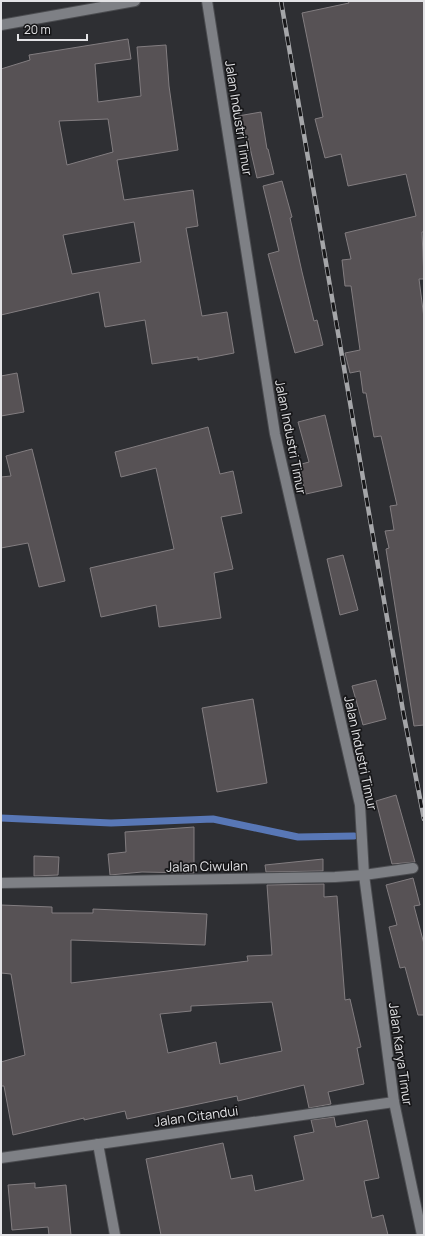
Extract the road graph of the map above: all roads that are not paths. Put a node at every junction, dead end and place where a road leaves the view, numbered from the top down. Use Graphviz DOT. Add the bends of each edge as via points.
graph roads {
  1 [pos="135,1"];
  2 [pos="207,1"];
  3 [pos="1,25"];
  4 [pos="413,868"];
  5 [pos="364,875"];
  6 [pos="1,883"];
  7 [pos="394,1102"];
  8 [pos="98,1144"];
  9 [pos="1,1158"];
  10 [pos="115,1235"];
  11 [pos="422,1235"];
  1 -- 3 [label="street"];
  2 -- 5 [label="street, Jalan Industri Timur" via="275,434 362,821"];
  4 -- 5 [label="street, Jalan Ciwulan"];
  5 -- 6 [label="street, Jalan Ciwulan"];
  5 -- 7 [label="street, Jalan Karya Timur"];
  7 -- 8 [label="street, Jalan Citandui"];
  7 -- 11 [label="street, Jalan Karya Timur"];
  8 -- 9 [label="street, Jalan Citandui"];
  8 -- 10 [label="street"];
}
